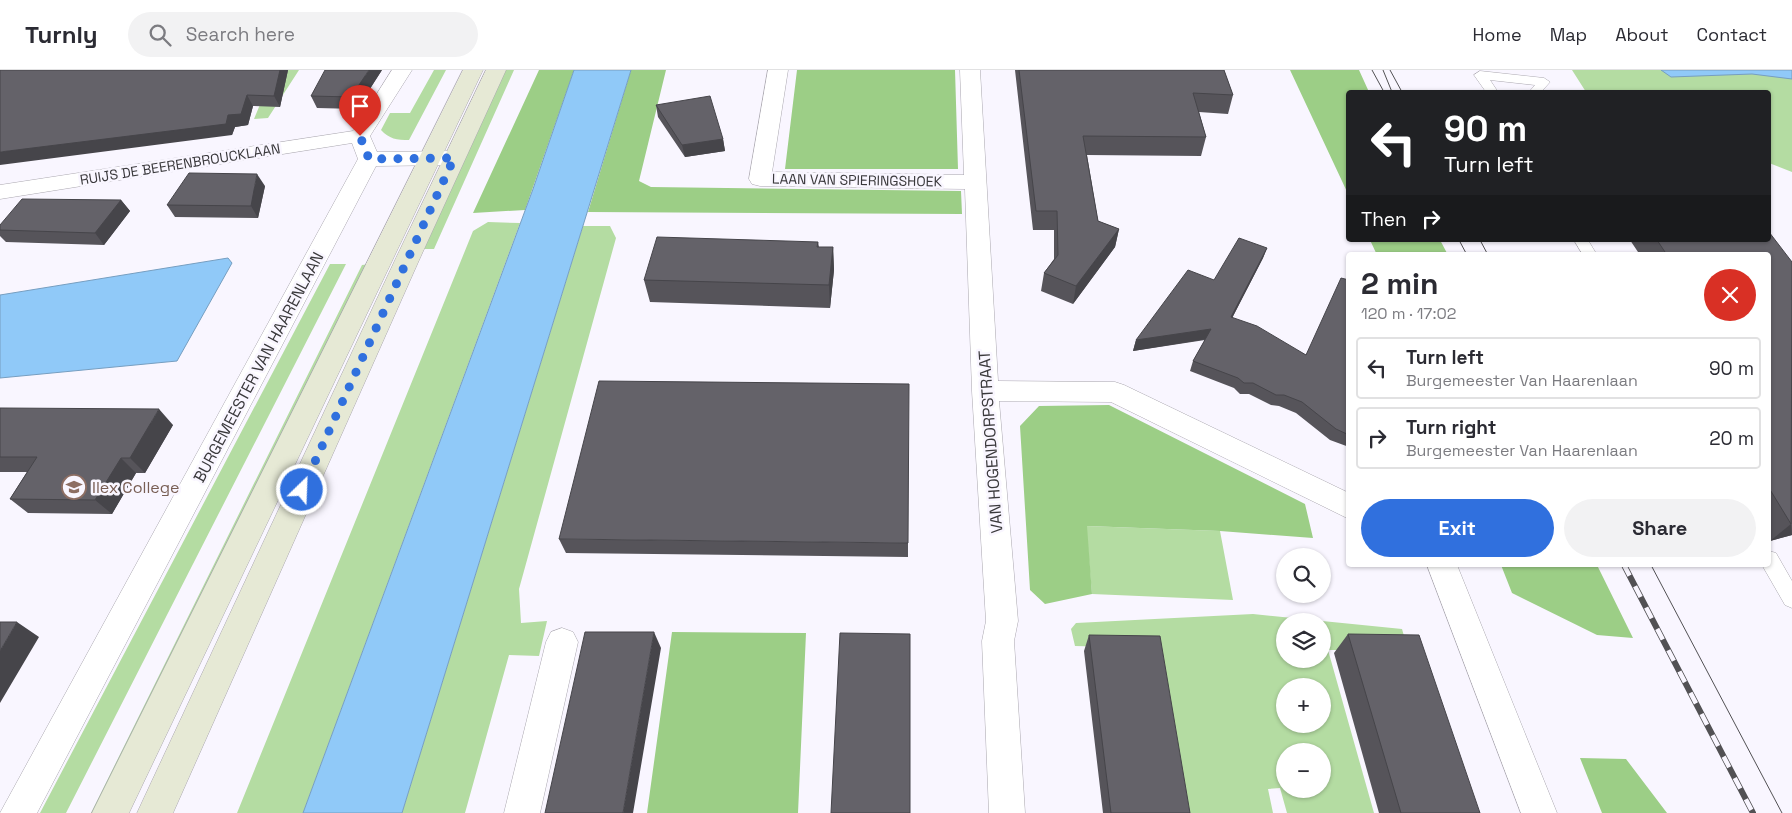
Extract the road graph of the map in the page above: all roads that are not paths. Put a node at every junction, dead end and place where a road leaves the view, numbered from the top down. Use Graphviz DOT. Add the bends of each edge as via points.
graph roads {
  1 [pos="402,70"];
  2 [pos="473,70"];
  3 [pos="496,70"];
  4 [pos="778,70"];
  5 [pos="970,70"];
  6 [pos="1491,90"];
  7 [pos="1537,90"];
  8 [pos="365,148"];
  9 [pos="442,159"];
  10 [pos="975,182"];
  11 [pos="0,192"];
  12 [pos="985,390"];
  13 [pos="1346,506"];
  14 [pos="1771,562"];
  15 [pos="1443,567"];
  16 [pos="1792,599"];
  17 [pos="562,642"];
  18 [pos="18,813"];
  19 [pos="110,813"];
  20 [pos="156,813"];
  21 [pos="522,813"];
  22 [pos="1007,813"];
  23 [pos="1540,813"];
  1 -- 8 [label="street, BURGEMEESTER VAN HAARENLAAN"];
  2 -- 9 [label="main road"];
  3 -- 9 [label="main road"];
  4 -- 10 [label="street, LAAN VAN SPIERINGSHOEK" via="760,180"];
  5 -- 10 [label="street, VAN HOGENDORPSTRAAT"];
  6 -- 7 [label="lane" via="1480,75 1544,82"];
  8 -- 9 [label="street"];
  8 -- 11 [label="street, RUIJS DE BEERENBROUCKLAAN"];
  8 -- 18 [label="street, BURGEMEESTER VAN HAARENLAAN"];
  9 -- 19 [label="main road"];
  9 -- 20 [label="main road"];
  10 -- 12 [label="street, VAN HOGENDORPSTRAAT"];
  12 -- 13 [label="street" via="1115,392"];
  12 -- 22 [label="street, VAN HOGENDORPSTRAAT" via="1002,621 998,641"];
  14 -- 16 [label="lane"];
  15 -- 23 [label="street"];
  17 -- 21 [label="street"];
}
